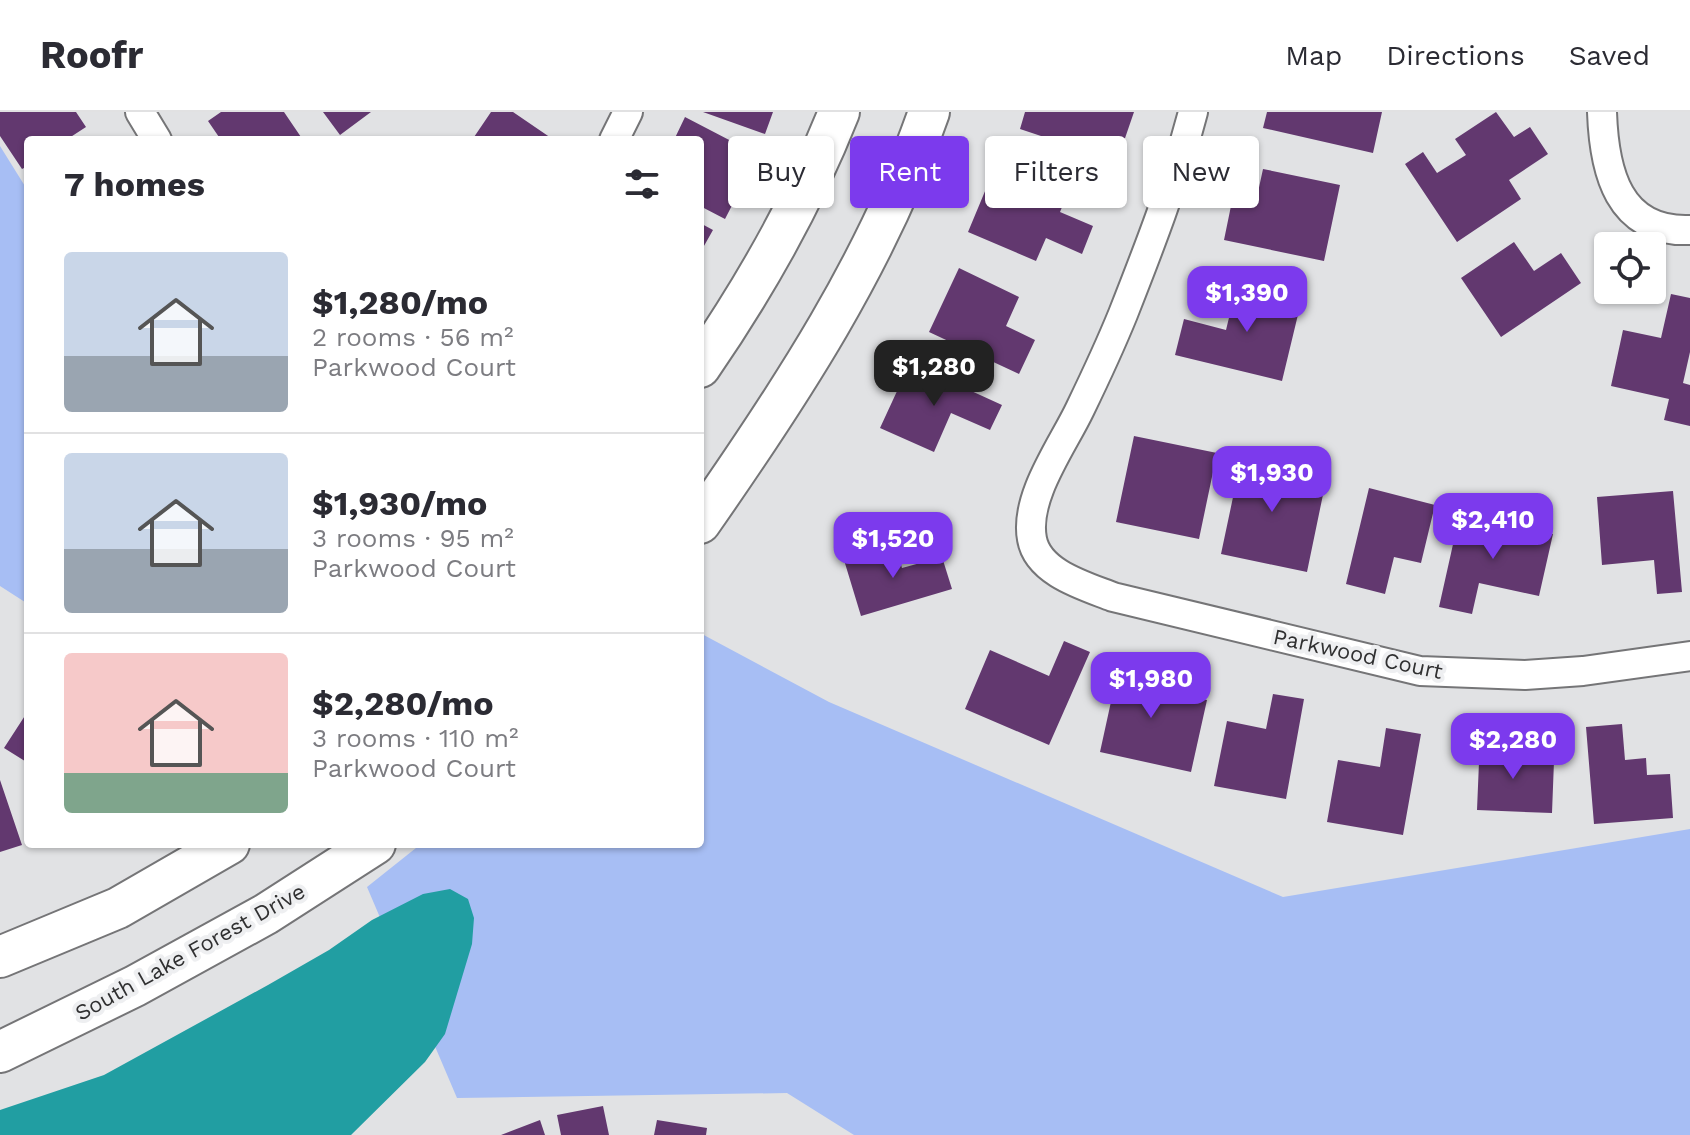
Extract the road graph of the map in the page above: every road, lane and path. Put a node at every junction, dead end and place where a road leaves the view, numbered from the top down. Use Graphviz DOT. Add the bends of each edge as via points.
graph roads {
  1 [pos="140,112"];
  2 [pos="628,112"];
  3 [pos="839,112"];
  4 [pos="929,112"];
  5 [pos="1193,112"];
  6 [pos="1602,112"];
  7 [pos="155,136"];
  8 [pos="616,136"];
  9 [pos="1690,230"];
  10 [pos="704,361"];
  11 [pos="704,517"];
  12 [pos="1690,656"];
  13 [pos="222,848"];
  14 [pos="369,848"];
  15 [pos="0,957"];
  16 [pos="0,1052"];
  1 -- 7 [label="street"];
  2 -- 8 [label="street"];
  3 -- 10 [label="main road" via="778,242"];
  4 -- 11 [label="main road" via="899,192 826,332"];
  5 -- 12 [label="street, Parkwood Court" via="1121,318 1037,495 1031,537 1036,552 1078,584 1113,597 1420,671 1525,675"];
  6 -- 9 [label="street" via="1607,161 1622,200 1646,221"];
  13 -- 15 [label="main road" via="118,908"];
  14 -- 16 [label="main road, South Lake Forest Drive" via="266,914"];
}
